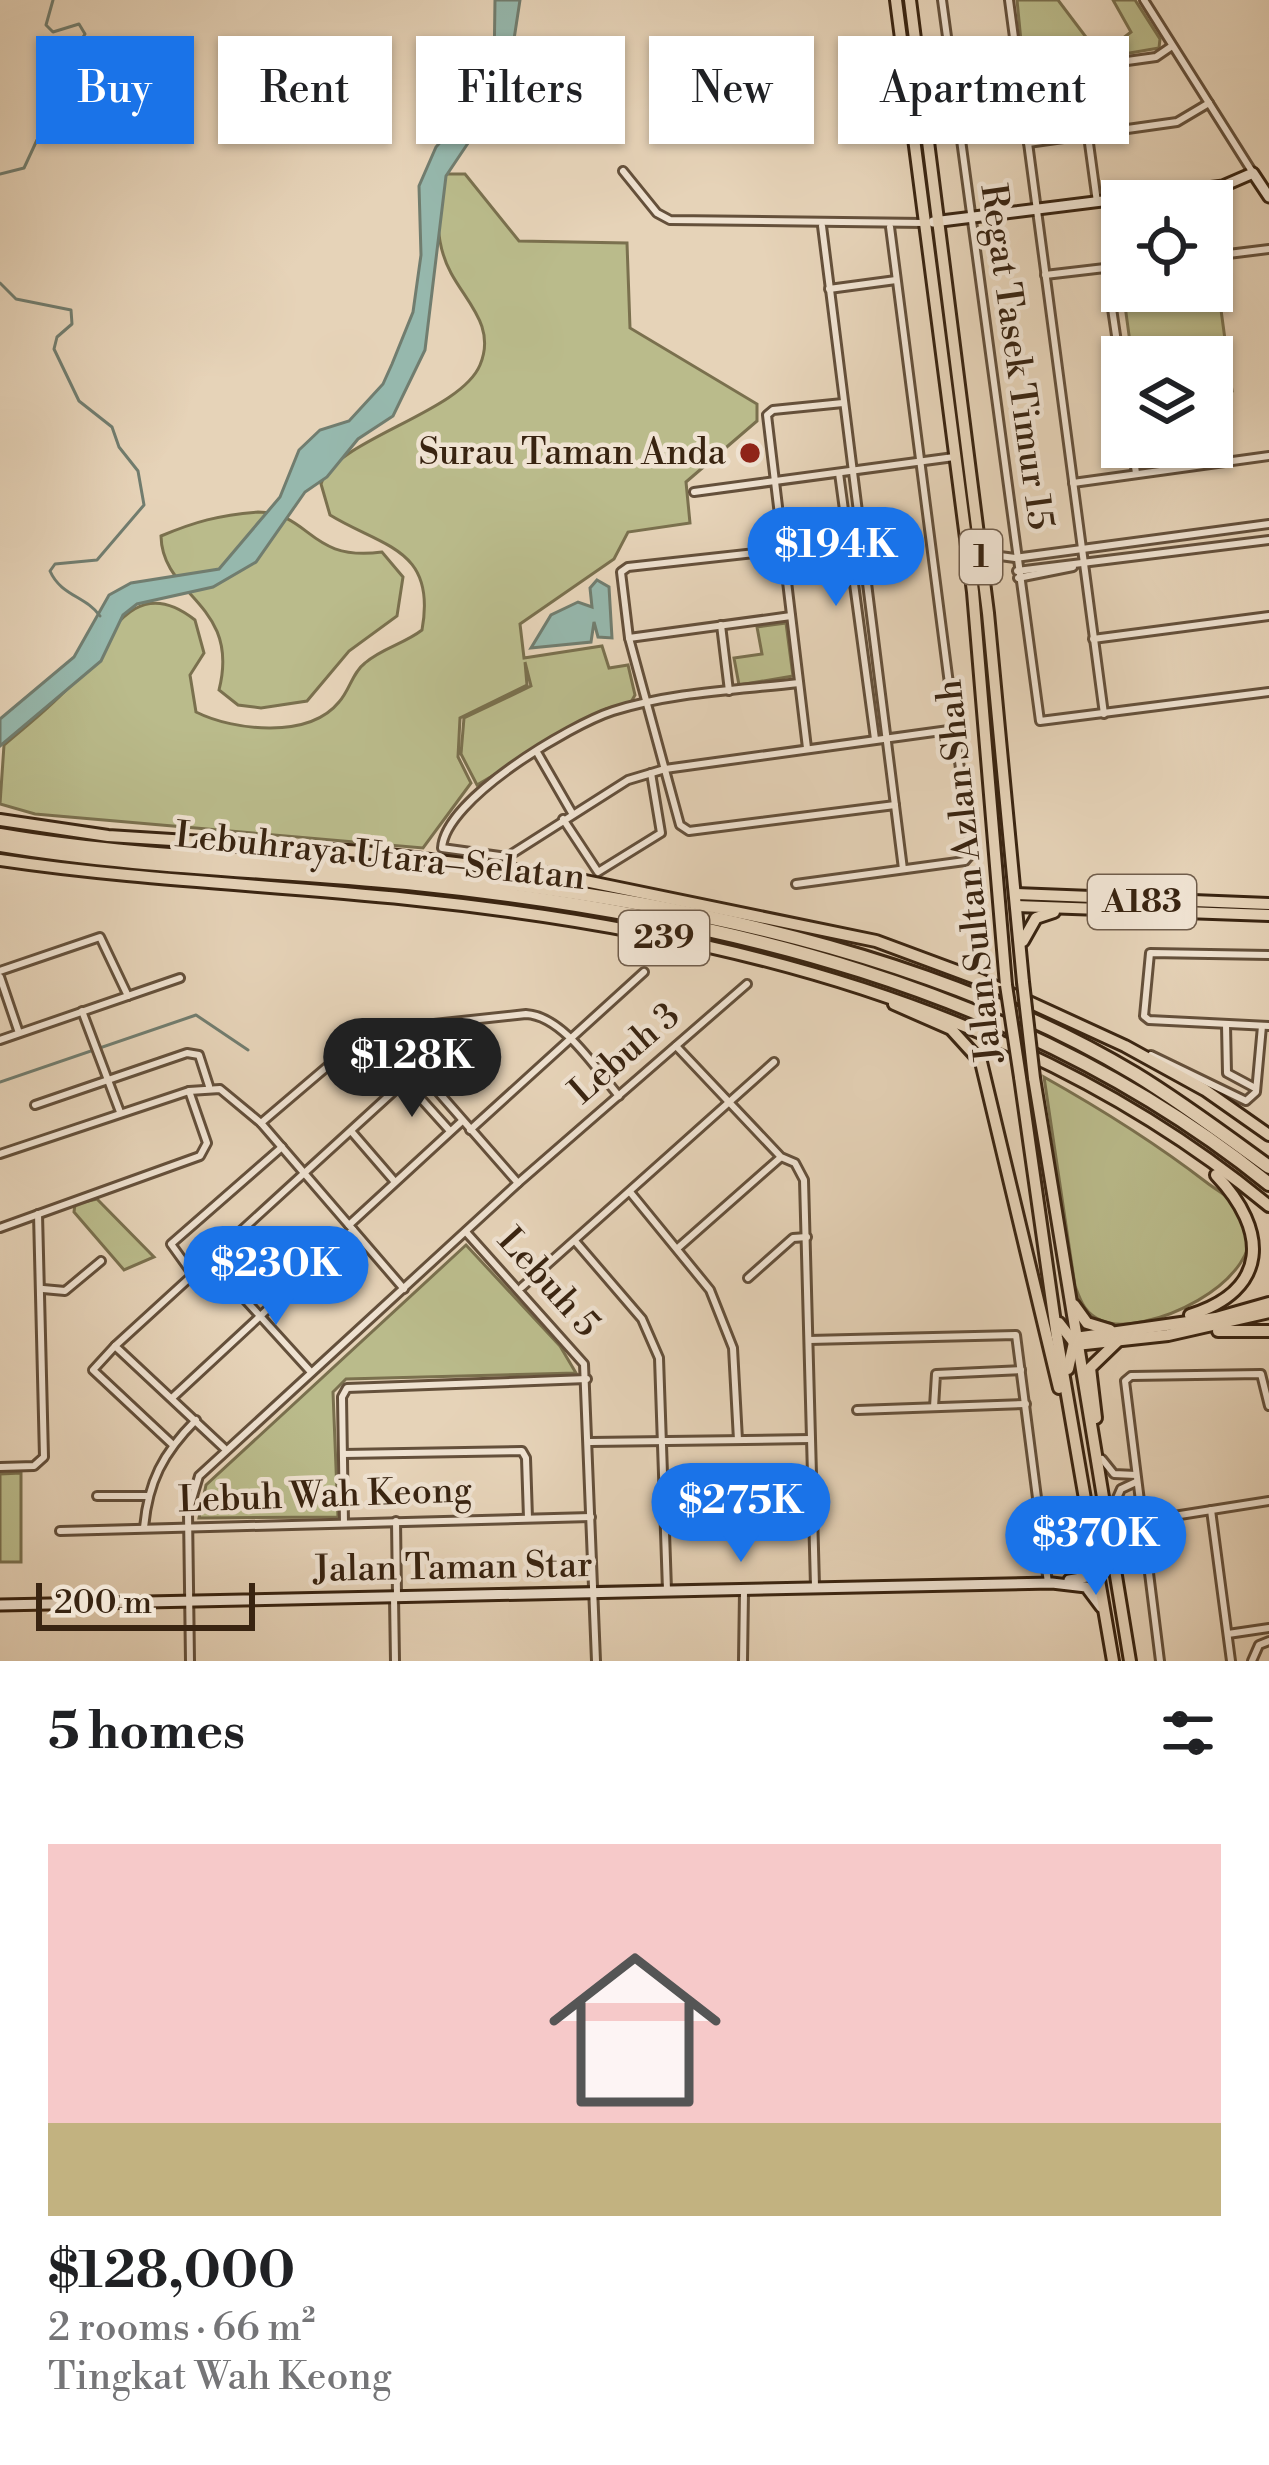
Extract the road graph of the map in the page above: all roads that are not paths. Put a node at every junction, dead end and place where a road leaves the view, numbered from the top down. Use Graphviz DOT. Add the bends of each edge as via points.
graph roads {
  1 [pos="896,0"];
  2 [pos="910,0"];
  3 [pos="942,0"];
  4 [pos="1009,0"];
  5 [pos="1144,0"];
  6 [pos="947,36"];
  7 [pos="1014,36"];
  8 [pos="1172,46"];
  9 [pos="1129,61"];
  10 [pos="1210,103"];
  11 [pos="1129,130"];
  12 [pos="961,144"];
  13 [pos="1028,144"];
  14 [pos="1089,144"];
  15 [pos="623,172"];
  16 [pos="1253,173"];
  17 [pos="1233,182"];
  18 [pos="1269,197"];
  19 [pos="1096,202"];
  20 [pos="1101,202"];
  21 [pos="1036,209"];
  22 [pos="970,218"];
  23 [pos="934,222"];
  24 [pos="821,226"];
  25 [pos="890,227"];
  26 [pos="1269,249"];
  27 [pos="1233,253"];
  28 [pos="1101,269"];
  29 [pos="1045,275"];
  30 [pos="898,280"];
  31 [pos="829,289"];
  32 [pos="844,403"];
  33 [pos="1269,456"];
  34 [pos="954,457"];
  35 [pos="924,461"];
  36 [pos="1135,468"];
  37 [pos="852,471"];
  38 [pos="839,472"];
  39 [pos="1136,473"];
  40 [pos="774,481"];
  41 [pos="1073,483"];
  42 [pos="694,492"];
  43 [pos="1269,524"];
  44 [pos="979,537"];
  45 [pos="1269,541"];
  46 [pos="1082,549"];
  47 [pos="783,550"];
  48 [pos="1015,558"];
  49 [pos="1084,566"];
  50 [pos="1018,575"];
  51 [pos="791,616"];
  52 [pos="1269,616"];
  53 [pos="721,625"];
  54 [pos="629,638"];
  55 [pos="1094,639"];
  56 [pos="799,683"];
  57 [pos="729,691"];
  58 [pos="1269,692"];
  59 [pos="646,703"];
  60 [pos="1104,714"];
  61 [pos="956,729"];
  62 [pos="886,737"];
  63 [pos="874,739"];
  64 [pos="807,748"];
  65 [pos="538,754"];
  66 [pos="665,769"];
  67 [pos="651,773"];
  68 [pos="895,805"];
  69 [pos="573,813"];
  70 [pos="563,819"];
  71 [pos="0,820"];
  72 [pos="1008,833"];
  73 [pos="0,835"];
  74 [pos="0,845"];
  75 [pos="0,860"];
  76 [pos="903,869"];
  77 [pos="998,877"];
  78 [pos="796,884"];
  79 [pos="1049,897"];
  80 [pos="1013,900"];
  81 [pos="1269,904"];
  82 [pos="1146,912"];
  83 [pos="1269,915"];
  84 [pos="1269,955"];
  85 [pos="1022,963"];
  86 [pos="644,972"];
  87 [pos="0,974"];
  88 [pos="180,978"];
  89 [pos="747,984"];
  90 [pos="1014,984"];
  91 [pos="855,985"];
  92 [pos="128,996"];
  93 [pos="82,1011"];
  94 [pos="1226,1025"];
  95 [pos="1266,1026"];
  96 [pos="383,1029"];
  97 [pos="19,1033"];
  98 [pos="569,1039"];
  99 [pos="0,1040"];
  100 [pos="676,1046"];
  101 [pos="1125,1046"];
  102 [pos="774,1062"];
  103 [pos="417,1070"];
  104 [pos="1027,1077"];
  105 [pos="108,1081"];
  106 [pos="405,1081"];
  107 [pos="209,1086"];
  108 [pos="1257,1089"];
  109 [pos="189,1091"];
  110 [pos="619,1096"];
  111 [pos="731,1103"];
  112 [pos="35,1105"];
  113 [pos="119,1112"];
  114 [pos="1141,1114"];
  115 [pos="462,1120"];
  116 [pos="261,1124"];
  117 [pos="470,1130"];
  118 [pos="450,1131"];
  119 [pos="351,1132"];
  120 [pos="1269,1135"];
  121 [pos="282,1147"];
  122 [pos="0,1154"];
  123 [pos="781,1157"];
  124 [pos="1269,1167"];
  125 [pos="305,1174"];
  126 [pos="395,1182"];
  127 [pos="518,1184"];
  128 [pos="1269,1184"];
  129 [pos="630,1192"];
  130 [pos="1269,1206"];
  131 [pos="38,1214"];
  132 [pos="351,1227"];
  133 [pos="0,1228"];
  134 [pos="466,1232"];
  135 [pos="807,1237"];
  136 [pos="575,1241"];
  137 [pos="679,1247"];
  138 [pos="101,1261"];
  139 [pos="210,1262"];
  140 [pos="194,1276"];
  141 [pos="748,1278"];
  142 [pos="1066,1285"];
  143 [pos="404,1288"];
  144 [pos="521,1288"];
  145 [pos="43,1289"];
  146 [pos="1269,1303"];
  147 [pos="1269,1312"];
  148 [pos="1055,1313"];
  149 [pos="259,1316"];
  150 [pos="1167,1330"];
  151 [pos="1269,1331"];
  152 [pos="1122,1335"];
  153 [pos="809,1340"];
  154 [pos="115,1346"];
  155 [pos="1074,1348"];
  156 [pos="1022,1370"];
  157 [pos="310,1371"];
  158 [pos="587,1379"];
  159 [pos="172,1398"];
  160 [pos="1026,1404"];
  161 [pos="1269,1406"];
  162 [pos="934,1407"];
  163 [pos="857,1410"];
  164 [pos="196,1420"];
  165 [pos="1075,1430"];
  166 [pos="811,1439"];
  167 [pos="738,1440"];
  168 [pos="665,1441"];
  169 [pos="590,1442"];
  170 [pos="172,1444"];
  171 [pos="224,1448"];
  172 [pos="344,1454"];
  173 [pos="1102,1459"];
  174 [pos="0,1467"];
  175 [pos="1136,1479"];
  176 [pos="97,1496"];
  177 [pos="147,1496"];
  178 [pos="1269,1501"];
  179 [pos="1210,1510"];
  180 [pos="813,1511"];
  181 [pos="1110,1514"];
  182 [pos="665,1516"];
  183 [pos="591,1517"];
  184 [pos="528,1518"];
  185 [pos="396,1521"];
  186 [pos="1141,1521"];
  187 [pos="344,1522"];
  188 [pos="188,1527"];
  189 [pos="144,1528"];
  190 [pos="60,1531"];
  191 [pos="1095,1559"];
  192 [pos="1050,1583"];
  193 [pos="815,1586"];
  194 [pos="744,1588"];
  195 [pos="1117,1588"];
  196 [pos="668,1590"];
  197 [pos="593,1592"];
  198 [pos="396,1597"];
  199 [pos="189,1602"];
  200 [pos="0,1605"];
  201 [pos="1269,1628"];
  202 [pos="1109,1629"];
  203 [pos="1228,1634"];
  204 [pos="1269,1641"];
  205 [pos="190,1661"];
  206 [pos="395,1661"];
  207 [pos="596,1661"];
  208 [pos="743,1661"];
  209 [pos="1114,1661"];
  210 [pos="1130,1661"];
  211 [pos="1160,1661"];
  212 [pos="1231,1661"];
  213 [pos="1252,1661"];
  1 -- 23 [label="main road, Jalan Sultan Azlan Shah / 1"];
  2 -- 23 [label="main road, Jalan Sultan Azlan Shah / 1"];
  3 -- 6 [label="street, Regat Tasek Timur 15"];
  4 -- 7 [label="street"];
  5 -- 8 [label="street"];
  8 -- 9 [label="street"];
  8 -- 10 [label="street"];
  10 -- 11 [label="street" via="1177,122"];
  10 -- 16 [label="street"];
  12 -- 22 [label="street, Regat Tasek Timur 15"];
  13 -- 21 [label="street"];
  14 -- 19 [label="street"];
  15 -- 24 [label="street" via="670,220"];
  16 -- 17 [label="street"];
  16 -- 18 [label="street"];
  19 -- 20 [label="street"];
  19 -- 21 [label="street"];
  21 -- 22 [label="street"];
  21 -- 29 [label="street"];
  22 -- 23 [label="street"];
  22 -- 48 [label="street, Regat Tasek Timur 15"];
  23 -- 25 [label="street"];
  23 -- 34 [label="main road, Jalan Sultan Azlan Shah / 1"];
  23 -- 44 [label="main road, Jalan Sultan Azlan Shah / 1"];
  24 -- 25 [label="street"];
  24 -- 31 [label="street"];
  25 -- 30 [label="street"];
  26 -- 27 [label="street"];
  28 -- 29 [label="street"];
  29 -- 41 [label="street"];
  30 -- 31 [label="street"];
  30 -- 35 [label="street"];
  31 -- 32 [label="street"];
  32 -- 37 [label="street"];
  32 -- 40 [label="street" via="769,412"];
  33 -- 39 [label="street"];
  34 -- 35 [label="street"];
  34 -- 77 [label="main road, Jalan Sultan Azlan Shah / 1"];
  35 -- 37 [label="street"];
  35 -- 61 [label="street"];
  36 -- 39 [label="street"];
  37 -- 38 [label="street"];
  37 -- 62 [label="street"];
  38 -- 40 [label="street"];
  38 -- 63 [label="street"];
  39 -- 41 [label="street"];
  40 -- 42 [label="street"];
  40 -- 47 [label="street"];
  41 -- 46 [label="street"];
  43 -- 46 [label="street"];
  44 -- 48 [label="street"];
  44 -- 72 [label="main road, Jalan Sultan Azlan Shah / 1"];
  45 -- 49 [label="street"];
  46 -- 48 [label="street"];
  46 -- 49 [label="street"];
  47 -- 51 [label="street"];
  47 -- 54 [label="street" via="622,569"];
  48 -- 50 [label="street, Regat Tasek Timur 15"];
  49 -- 50 [label="street"];
  49 -- 55 [label="street"];
  50 -- 60 [label="street, Regat Tasek Timur 15" via="1040,721"];
  51 -- 53 [label="street"];
  51 -- 56 [label="street"];
  52 -- 55 [label="street"];
  53 -- 54 [label="street"];
  53 -- 57 [label="street"];
  54 -- 59 [label="street"];
  55 -- 60 [label="street"];
  56 -- 57 [label="street"];
  56 -- 64 [label="street"];
  57 -- 59 [label="street"];
  58 -- 60 [label="street"];
  59 -- 65 [label="street" via="607,713"];
  59 -- 66 [label="street"];
  61 -- 62 [label="street"];
  61 -- 76 [label="street" via="970,854"];
  62 -- 63 [label="street"];
  62 -- 68 [label="street"];
  63 -- 64 [label="street"];
  64 -- 66 [label="street"];
  65 -- 69 [label="street"];
  65 -- 70 [label="street" via="479,789 443,838 446,851 510,856"];
  66 -- 67 [label="street"];
  66 -- 68 [label="street" via="689,832"];
  67 -- 69 [label="street"];
  67 -- 70 [label="street" via="661,833 598,872"];
  68 -- 76 [label="street"];
  69 -- 70 [label="street"];
  71 -- 101 [label="main road" via="108,836 438,859 770,915 923,956"];
  72 -- 79 [label="main road" via="1023,884"];
  72 -- 80 [label="main road, Jalan Sultan Azlan Shah / 1"];
  73 -- 124 [label="highway, Lebuhraya Utara–Selatan" via="517,885 850,955 1047,1028 1135,1074"];
  74 -- 128 [label="highway, Lebuhraya Utara–Selatan" via="528,897 845,964 1091,1064"];
  75 -- 91 [label="main road, 239" via="559,918"];
  76 -- 78 [label="street"];
  77 -- 80 [label="main road"];
  77 -- 90 [label="main road, Jalan Sultan Azlan Shah / 1"];
  79 -- 80 [label="main road, A183"];
  79 -- 81 [label="main road, A183"];
  80 -- 82 [label="main road, A183"];
  80 -- 85 [label="main road, Jalan Sultan Azlan Shah / 1"];
  80 -- 90 [label="main road" via="1005,914"];
  82 -- 83 [label="main road, A183"];
  82 -- 85 [label="main road" via="1046,913 1024,934"];
  84 -- 94 [label="street" via="1150,953 1145,1019"];
  85 -- 90 [label="main road, Jalan Sultan Azlan Shah / 1"];
  86 -- 98 [label="street"];
  87 -- 92 [label="street" via="100,937"];
  87 -- 97 [label="street"];
  88 -- 92 [label="street"];
  89 -- 100 [label="street, Lebuh 3"];
  90 -- 104 [label="main road, Jalan Sultan Azlan Shah / 1, bridge"];
  91 -- 114 [label="main road, 239" via="993,1037"];
  91 -- 165 [label="main road" via="951,1029 981,1062"];
  92 -- 93 [label="street"];
  93 -- 97 [label="street"];
  93 -- 105 [label="street"];
  94 -- 95 [label="street"];
  94 -- 108 [label="street" via="1227,1073"];
  95 -- 108 [label="street"];
  96 -- 98 [label="street" via="526,1014"];
  96 -- 103 [label="street"];
  96 -- 116 [label="street" via="366,1033"];
  97 -- 99 [label="street"];
  98 -- 110 [label="street"];
  98 -- 117 [label="street"];
  100 -- 110 [label="street, Lebuh 3"];
  100 -- 111 [label="street"];
  101 -- 108 [label="street" via="1170,1061 1238,1101"];
  101 -- 120 [label="main road"];
  102 -- 111 [label="street"];
  103 -- 106 [label="street"];
  103 -- 115 [label="street"];
  104 -- 142 [label="main road, Jalan Sultan Azlan Shah / 1"];
  104 -- 148 [label="main road, Jalan Sultan Azlan Shah / 1"];
  105 -- 107 [label="street" via="194,1052"];
  105 -- 112 [label="street"];
  105 -- 113 [label="street"];
  106 -- 118 [label="street"];
  106 -- 119 [label="street"];
  107 -- 109 [label="street"];
  107 -- 116 [label="street" via="229,1093"];
  109 -- 113 [label="street"];
  109 -- 131 [label="street" via="206,1138 200,1156"];
  110 -- 127 [label="street, Lebuh 3"];
  111 -- 123 [label="street"];
  111 -- 129 [label="street"];
  113 -- 122 [label="street"];
  114 -- 130 [label="main road, 239"];
  114 -- 150 [label="main road" via="1249,1202 1268,1241 1248,1288"];
  115 -- 117 [label="street"];
  115 -- 118 [label="street"];
  116 -- 121 [label="street"];
  117 -- 127 [label="street"];
  118 -- 126 [label="street"];
  119 -- 125 [label="street"];
  119 -- 126 [label="street"];
  121 -- 125 [label="street"];
  121 -- 140 [label="street" via="171,1244"];
  123 -- 135 [label="street" via="804,1180"];
  123 -- 137 [label="street"];
  125 -- 132 [label="street"];
  125 -- 139 [label="street"];
  126 -- 132 [label="street"];
  127 -- 134 [label="street, Lebuh 3"];
  129 -- 136 [label="street"];
  129 -- 137 [label="street"];
  131 -- 133 [label="street"];
  131 -- 145 [label="street"];
  132 -- 143 [label="street"];
  132 -- 149 [label="street"];
  134 -- 143 [label="street, Lebuh 3"];
  134 -- 144 [label="street, Lebuh 5"];
  135 -- 141 [label="street" via="793,1238"];
  135 -- 153 [label="street"];
  136 -- 144 [label="street"];
  136 -- 168 [label="street" via="651,1337"];
  137 -- 167 [label="street" via="710,1290 733,1348"];
  138 -- 145 [label="street" via="65,1291"];
  139 -- 140 [label="street"];
  139 -- 149 [label="street"];
  140 -- 154 [label="street"];
  142 -- 152 [label="main road" via="1087,1323"];
  142 -- 155 [label="main road, Jalan Sultan Azlan Shah / 1"];
  143 -- 157 [label="street, Lebuh 3"];
  144 -- 158 [label="street, Lebuh 5" via="577,1354"];
  145 -- 174 [label="street" via="44,1451 39,1464"];
  146 -- 150 [label="main road"];
  147 -- 150 [label="main road"];
  148 -- 155 [label="main road"];
  148 -- 165 [label="main road, Jalan Sultan Azlan Shah / 1"];
  149 -- 157 [label="street"];
  149 -- 159 [label="street"];
  150 -- 151 [label="main road"];
  150 -- 152 [label="main road"];
  152 -- 155 [label="main road"];
  152 -- 173 [label="main road" via="1090,1368"];
  153 -- 156 [label="street" via="1016,1335"];
  153 -- 166 [label="street"];
  154 -- 159 [label="street"];
  154 -- 170 [label="street" via="93,1370"];
  155 -- 195 [label="main road, Jalan Sultan Azlan Shah / 1"];
  155 -- 202 [label="main road"];
  156 -- 160 [label="street"];
  156 -- 162 [label="street" via="936,1374"];
  157 -- 171 [label="street, Lebuh 3"];
  158 -- 169 [label="street, Lebuh 5"];
  158 -- 172 [label="street" via="350,1386 342,1397"];
  159 -- 164 [label="street"];
  160 -- 162 [label="street"];
  160 -- 192 [label="street"];
  161 -- 175 [label="street" via="1258,1374 1131,1376 1125,1383"];
  162 -- 163 [label="street"];
  164 -- 170 [label="street"];
  164 -- 171 [label="street"];
  165 -- 191 [label="main road, Jalan Sultan Azlan Shah / 1"];
  166 -- 167 [label="street"];
  166 -- 180 [label="street"];
  167 -- 168 [label="street"];
  168 -- 169 [label="street"];
  168 -- 182 [label="street"];
  169 -- 183 [label="street, Lebuh 5"];
  170 -- 177 [label="street"];
  171 -- 188 [label="street, Lebuh 3" via="199,1476"];
  172 -- 184 [label="street" via="522,1451"];
  172 -- 187 [label="street"];
  173 -- 175 [label="street" via="1114,1474"];
  173 -- 181 [label="main road"];
  175 -- 181 [label="street" via="1118,1493"];
  175 -- 186 [label="street"];
  176 -- 177 [label="street"];
  177 -- 189 [label="street"];
  178 -- 179 [label="street"];
  179 -- 186 [label="street"];
  179 -- 203 [label="street"];
  180 -- 182 [label="street"];
  180 -- 193 [label="street"];
  181 -- 195 [label="main road"];
  182 -- 196 [label="street"];
  183 -- 184 [label="street, Lebuh Wah Keong"];
  183 -- 197 [label="street, Lebuh 5"];
  184 -- 185 [label="street, Lebuh Wah Keong"];
  185 -- 187 [label="street, Lebuh Wah Keong"];
  185 -- 198 [label="street"];
  186 -- 211 [label="street"];
  187 -- 188 [label="street, Lebuh Wah Keong"];
  188 -- 189 [label="street, Lebuh Wah Keong"];
  188 -- 199 [label="street, Lebuh 3"];
  189 -- 190 [label="street, Lebuh Wah Keong"];
  191 -- 192 [label="street, Jalan Taman Star" via="1087,1577"];
  191 -- 202 [label="main road, Jalan Sultan Azlan Shah / 1"];
  192 -- 193 [label="street, Jalan Taman Star"];
  192 -- 202 [label="street, Jalan Taman Star" via="1091,1590"];
  193 -- 194 [label="street, Jalan Taman Star"];
  194 -- 196 [label="street, Jalan Taman Star"];
  194 -- 208 [label="street"];
  195 -- 210 [label="main road, Jalan Sultan Azlan Shah / 1"];
  196 -- 197 [label="street, Jalan Taman Star"];
  197 -- 198 [label="street, Jalan Taman Star"];
  197 -- 207 [label="street, Lebuh 5"];
  198 -- 199 [label="street, Jalan Taman Star"];
  198 -- 206 [label="street"];
  199 -- 200 [label="street, Jalan Taman Star"];
  199 -- 205 [label="street, Lebuh 3"];
  201 -- 203 [label="street"];
  202 -- 209 [label="main road, Jalan Sultan Azlan Shah / 1"];
  203 -- 212 [label="street"];
  204 -- 213 [label="street"];
}
